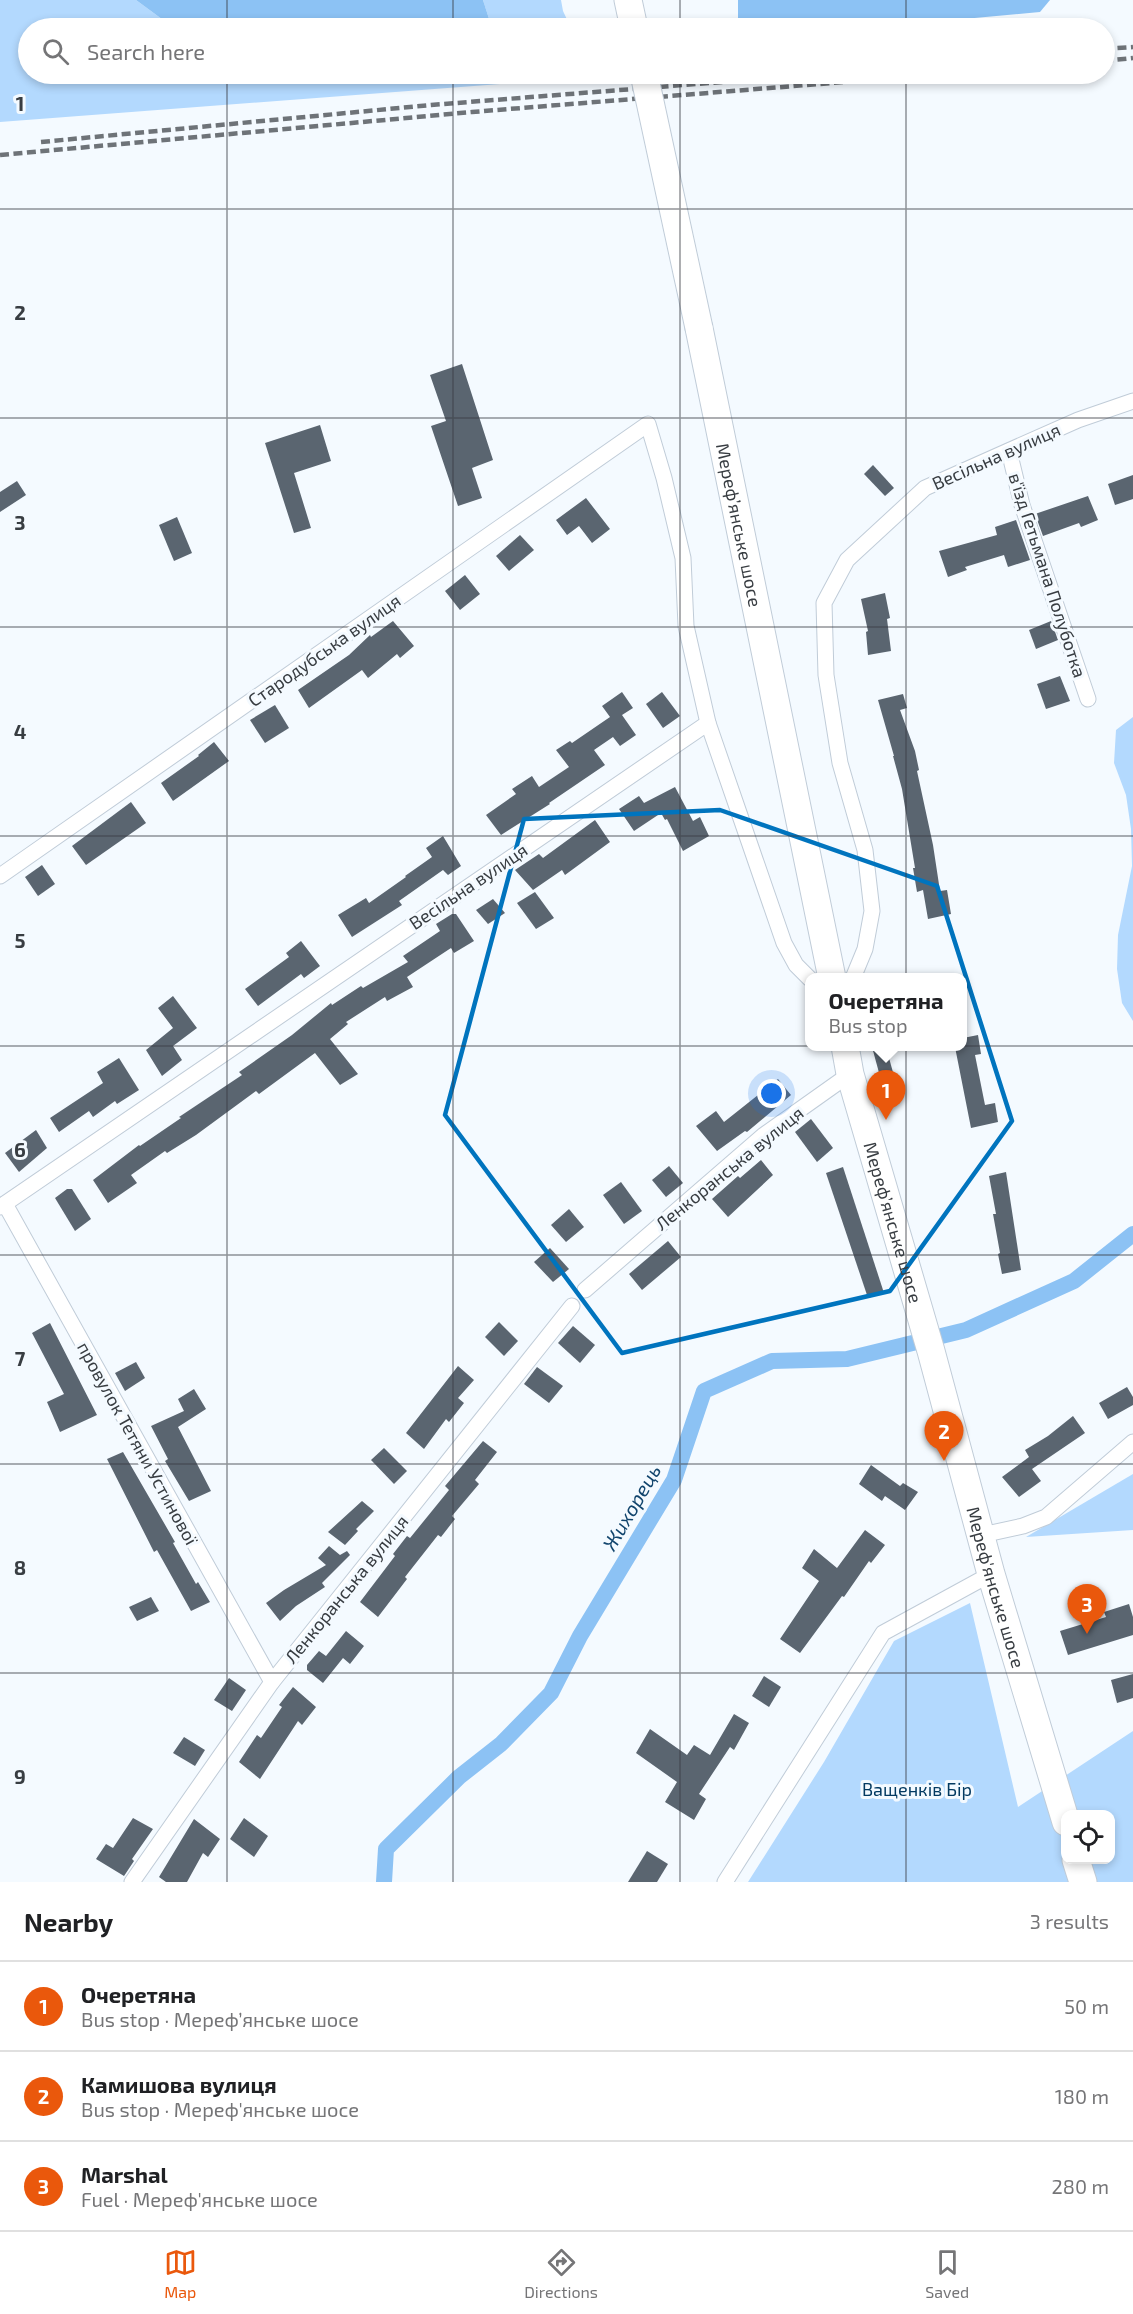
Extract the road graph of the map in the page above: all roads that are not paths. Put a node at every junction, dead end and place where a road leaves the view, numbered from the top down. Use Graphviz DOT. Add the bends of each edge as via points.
graph roads {
  1 [pos="646,84"];
  2 [pos="1133,401"];
  3 [pos="1009,451"];
  4 [pos="1088,699"];
  5 [pos="708,723"];
  6 [pos="0,876"];
  7 [pos="831,973"];
  8 [pos="855,973"];
  9 [pos="805,974"];
  10 [pos="846,1051"];
  11 [pos="850,1074"];
  12 [pos="3,1205"];
  13 [pos="585,1290"];
  14 [pos="572,1306"];
  15 [pos="928,1340"];
  16 [pos="1133,1442"];
  17 [pos="982,1535"];
  18 [pos="991,1574"];
  19 [pos="272,1682"];
  20 [pos="1061,1810"];
  21 [pos="1077,1864"];
  22 [pos="132,1882"];
  23 [pos="725,1882"];
  24 [pos="1083,1882"];
  1 -- 7 [label="highway, Мереф’янське шосе, bridge"];
  2 -- 3 [label="street, Весільна вулиця"];
  3 -- 4 [label="street, в'їзд Гетьмана Полуботка" via="1022,505"];
  3 -- 8 [label="street, Весільна вулиця" via="925,488 847,560 824,603 826,675 840,763 865,850 872,911 865,949"];
  5 -- 6 [label="street, Стародубська вулиця" via="687,626 683,558 648,424"];
  5 -- 9 [label="street" via="784,943"];
  5 -- 12 [label="street, Весільна вулиця"];
  10 -- 11 [label="highway, Мереф’янське шосе"];
  11 -- 13 [label="street, Ленкоранська вулиця" via="764,1135"];
  11 -- 15 [label="highway, Мереф’янське шосе"];
  12 -- 19 [label="street, провулок Тетяни Устинової"];
  14 -- 19 [label="street, Ленкоранська вулиця"];
  15 -- 17 [label="highway, Мереф'янське шосе"];
  16 -- 17 [label="street" via="1046,1517"];
  17 -- 18 [label="highway, Мереф'янське шосе"];
  18 -- 20 [label="highway, Мереф'янське шосе"];
  18 -- 23 [label="street" via="883,1633"];
  19 -- 22 [label="street, Ленкоранська вулиця"];
  21 -- 24 [label="highway"];
}
